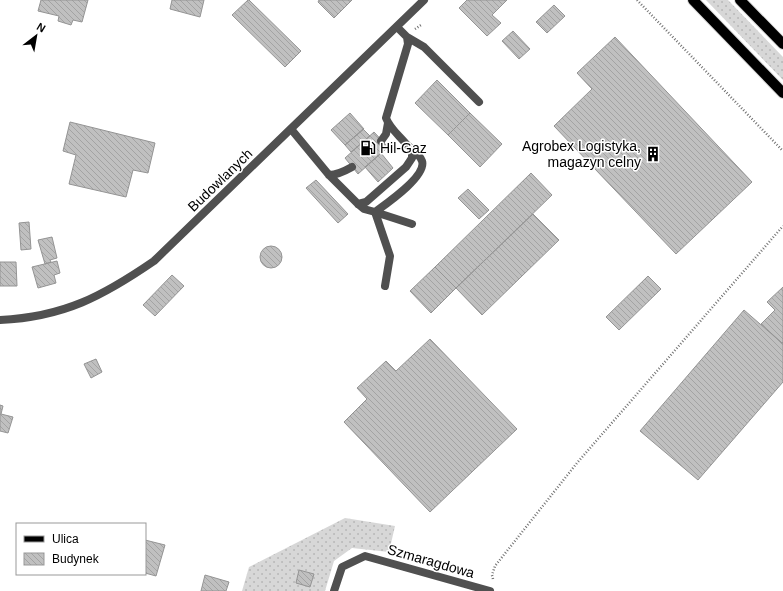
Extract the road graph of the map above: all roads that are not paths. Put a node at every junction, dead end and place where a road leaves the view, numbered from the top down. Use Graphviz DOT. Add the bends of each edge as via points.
graph roads {
  1 [pos="424,0"];
  2 [pos="693,0"];
  3 [pos="740,0"];
  4 [pos="397,27"];
  5 [pos="407,37"];
  6 [pos="783,44"];
  7 [pos="783,93"];
  8 [pos="479,102"];
  9 [pos="388,123"];
  10 [pos="291,130"];
  11 [pos="382,141"];
  12 [pos="412,150"];
  13 [pos="352,167"];
  14 [pos="329,175"];
  15 [pos="358,204"];
  16 [pos="375,212"];
  17 [pos="412,224"];
  18 [pos="385,286"];
  19 [pos="0,320"];
  20 [pos="492,587"];
  21 [pos="334,591"];
  1 -- 4 [label="street, Budowlanych"];
  2 -- 7 [label="main road"];
  3 -- 6 [label="main road"];
  4 -- 5 [label="street"];
  4 -- 10 [label="street, Budowlanych"];
  5 -- 8 [label="street" via="424,47"];
  5 -- 9 [label="street" via="408,44 402,68 386,118"];
  9 -- 11 [label="street"];
  9 -- 12 [label="street"];
  10 -- 14 [label="street"];
  10 -- 19 [label="street, Budowlanych" via="154,261 124,281 68,308 36,317"];
  12 -- 15 [label="street" via="412,158 406,167 366,202"];
  12 -- 16 [label="street" via="422,159 420,171"];
  13 -- 14 [label="street" via="339,174"];
  14 -- 15 [label="street"];
  15 -- 16 [label="street"];
  16 -- 17 [label="street"];
  16 -- 18 [label="street" via="390,256"];
  20 -- 21 [label="street, Szmaragdowa" via="365,556 342,567"];
}
